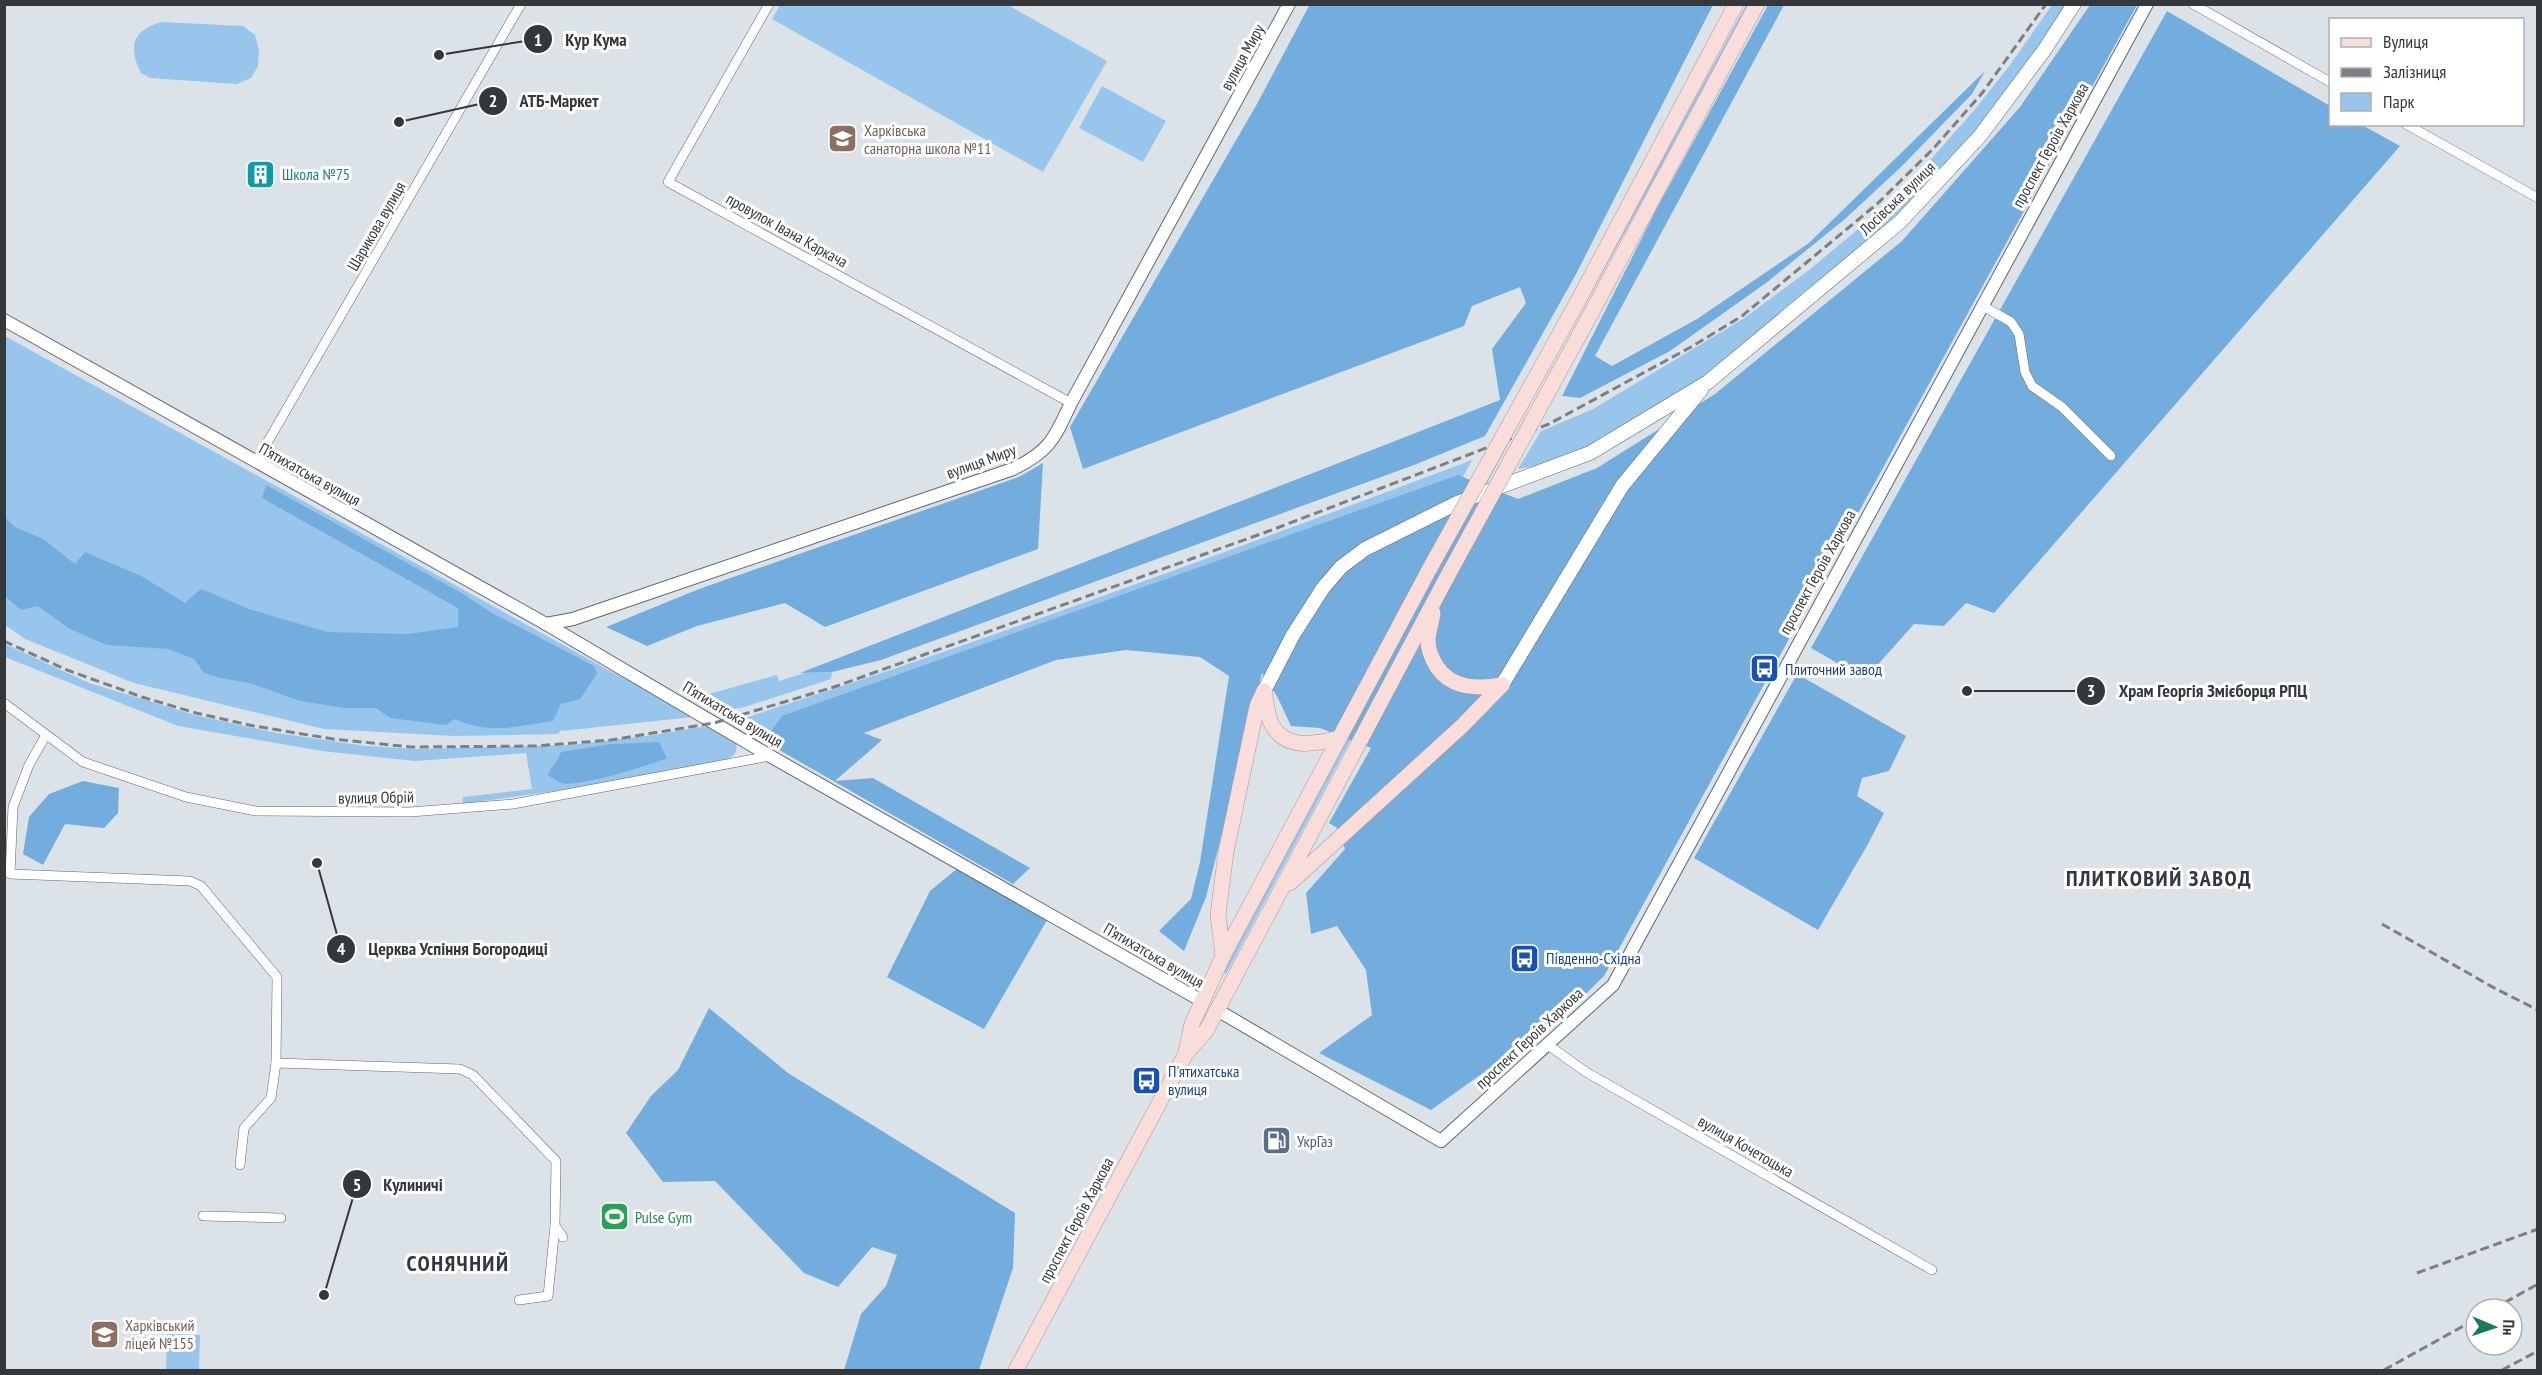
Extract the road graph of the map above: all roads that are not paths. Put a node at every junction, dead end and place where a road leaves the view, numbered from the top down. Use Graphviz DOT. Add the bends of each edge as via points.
graph roads {
  1 [pos="521,4"];
  2 [pos="770,4"];
  3 [pos="1289,4"];
  4 [pos="1736,4"];
  5 [pos="1757,4"];
  6 [pos="2074,4"];
  7 [pos="2147,4"];
  8 [pos="2193,4"];
  9 [pos="2329,81"];
  10 [pos="2410,126"];
  11 [pos="2538,198"];
  12 [pos="1983,306"];
  13 [pos="4,320"];
  14 [pos="1708,382"];
  15 [pos="1071,404"];
  16 [pos="2111,456"];
  17 [pos="255,462"];
  18 [pos="1437,594"];
  19 [pos="546,624"];
  20 [pos="1502,685"];
  21 [pos="1264,691"];
  22 [pos="4,703"];
  23 [pos="46,735"];
  24 [pos="1339,738"];
  25 [pos="770,756"];
  26 [pos="1283,889"];
  27 [pos="1224,957"];
  28 [pos="1202,1001"];
  29 [pos="1217,1010"];
  30 [pos="1548,1045"];
  31 [pos="1185,1054"];
  32 [pos="276,1063"];
  33 [pos="1441,1141"];
  34 [pos="240,1165"];
  35 [pos="203,1216"];
  36 [pos="282,1218"];
  37 [pos="555,1227"];
  38 [pos="563,1237"];
  39 [pos="1932,1270"];
  40 [pos="519,1300"];
  41 [pos="1016,1371"];
  1 -- 17 [label="street, Шарикова вулиця"];
  2 -- 15 [label="street, провулок Івана Каркача" via="668,182"];
  3 -- 15 [label="street, вулиця Миру"];
  4 -- 24 [label="main road, проспект Героїв Харкова, bridge"];
  5 -- 18 [label="main road, проспект Героїв Харкова, bridge"];
  6 -- 14 [label="main road, Лосівська вулиця" via="1980,136 1900,222"];
  7 -- 12 [label="street, проспект Героїв Харкова"];
  8 -- 9 [label="street"];
  10 -- 11 [label="street"];
  12 -- 16 [label="street" via="2011,322 2019,334 2025,372 2032,386 2062,407"];
  12 -- 30 [label="street, проспект Героїв Харкова" via="1613,985"];
  13 -- 17 [label="street, П’ятихатська вулиця"];
  14 -- 20 [label="main road" via="1622,486"];
  14 -- 21 [label="main road" via="1590,453 1457,503 1365,549 1341,567 1323,588"];
  15 -- 19 [label="street, вулиця Миру" via="1053,441 1035,458 1013,469 573,619"];
  17 -- 19 [label="street, П’ятихатська вулиця"];
  18 -- 20 [label="main road" via="1429,652 1444,678 1466,686"];
  18 -- 26 [label="main road, проспект Героїв Харкова"];
  19 -- 25 [label="street, П’ятихатська вулиця"];
  20 -- 26 [label="main road"];
  21 -- 24 [label="main road" via="1271,723 1285,738 1301,745"];
  21 -- 27 [label="main road" via="1257,706 1226,852 1218,915"];
  22 -- 23 [label="street, вулиця Обрій"];
  23 -- 25 [label="street, вулиця Обрій" via="83,762 186,797 256,811 410,812 513,804"];
  23 -- 32 [label="street" via="13,807 10,874 190,881 201,886 277,977"];
  24 -- 27 [label="main road, проспект Героїв Харкова"];
  25 -- 28 [label="street, П’ятихатська вулиця"];
  26 -- 29 [label="main road, проспект Героїв Харкова"];
  27 -- 28 [label="main road, проспект Героїв Харкова"];
  28 -- 29 [label="main road, П’ятихатська вулиця"];
  28 -- 31 [label="main road, проспект Героїв Харкова"];
  29 -- 31 [label="main road, проспект Героїв Харкова" via="1206,1031"];
  29 -- 33 [label="street, П’ятихатська вулиця"];
  30 -- 33 [label="street, проспект Героїв Харкова"];
  30 -- 39 [label="street, вулиця Кочетоцька" via="1586,1072"];
  31 -- 41 [label="main road, проспект Героїв Харкова"];
  32 -- 34 [label="street" via="271,1098 244,1128"];
  32 -- 37 [label="street" via="460,1069 473,1075 556,1161"];
  35 -- 36 [label="street"];
  37 -- 38 [label="street"];
  37 -- 40 [label="street" via="548,1296"];
}
